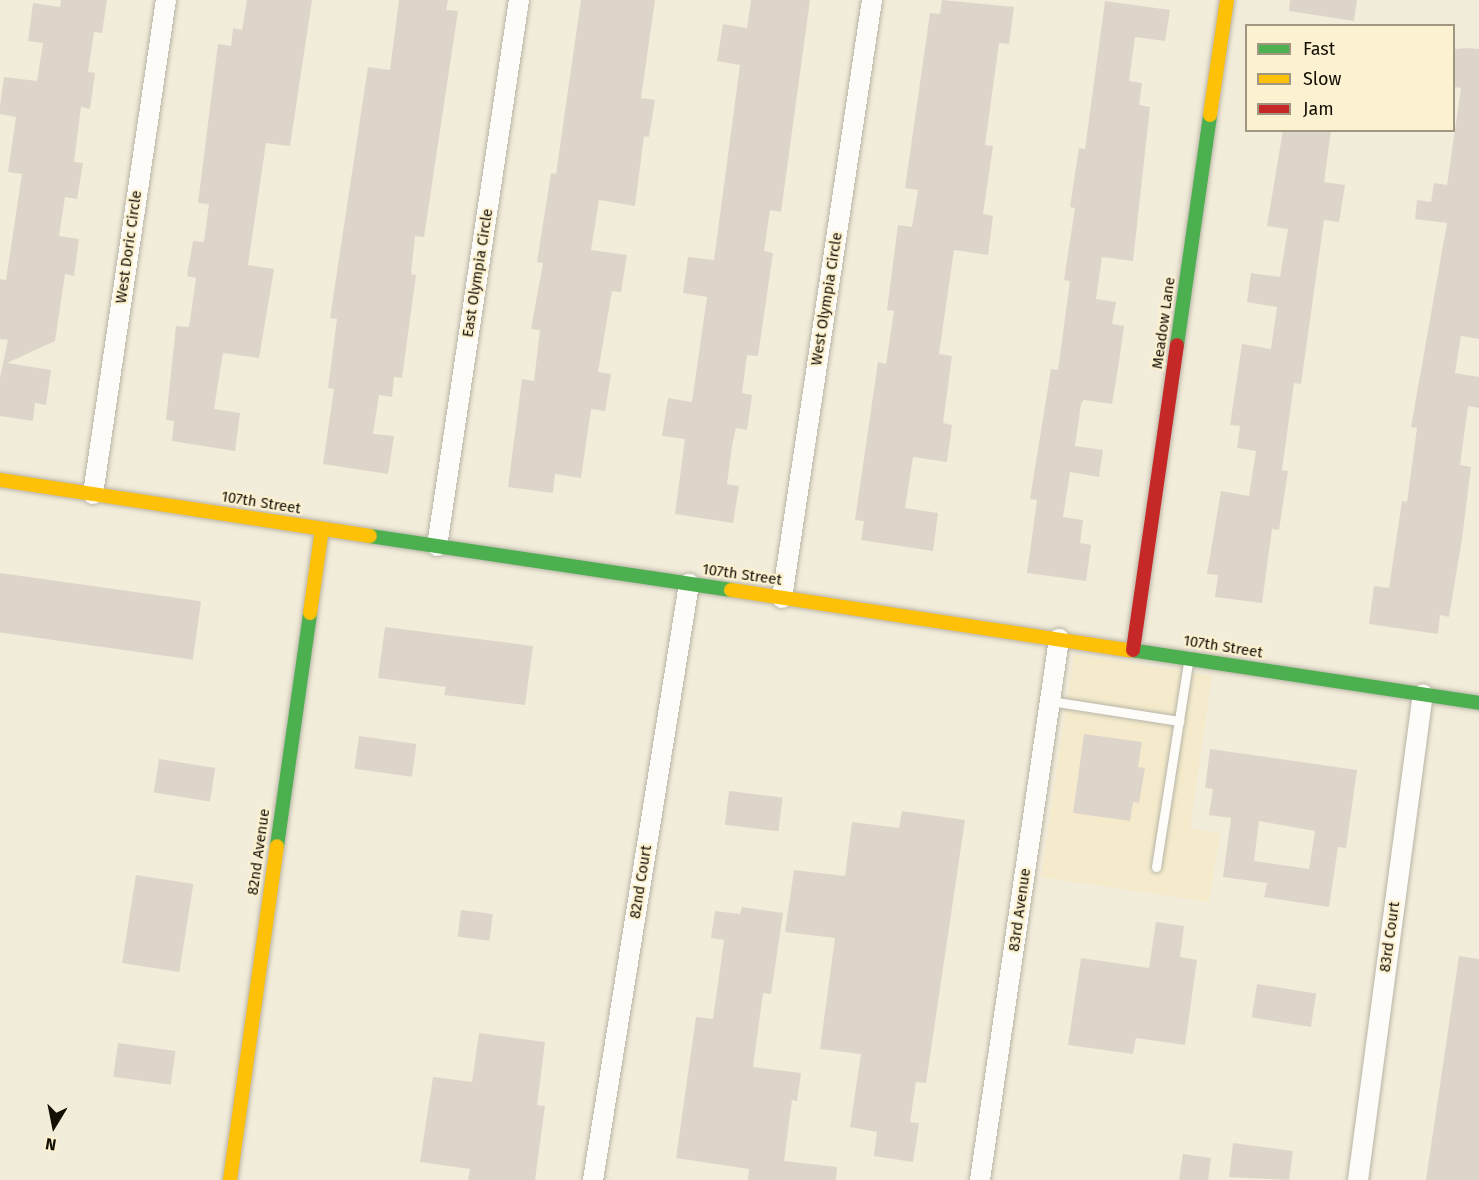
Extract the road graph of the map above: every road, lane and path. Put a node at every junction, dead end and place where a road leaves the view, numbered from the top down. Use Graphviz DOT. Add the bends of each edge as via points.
graph roads {
  1 [pos="166,0"];
  2 [pos="519,0"];
  3 [pos="872,0"];
  4 [pos="1227,0"];
  5 [pos="0,480"];
  6 [pos="93,494"];
  7 [pos="322,529"];
  8 [pos="437,546"];
  9 [pos="689,584"];
  10 [pos="782,598"];
  11 [pos="1059,639"];
  12 [pos="1133,650"];
  13 [pos="1188,659"];
  14 [pos="1423,694"];
  15 [pos="1050,701"];
  16 [pos="1479,703"];
  17 [pos="1179,721"];
  18 [pos="1156,867"];
  19 [pos="230,1180"];
  20 [pos="593,1180"];
  21 [pos="980,1180"];
  22 [pos="1358,1180"];
  1 -- 6 [label="street, West Doric Circle"];
  2 -- 8 [label="street, East Olympia Circle"];
  3 -- 10 [label="street, West Olympia Circle"];
  4 -- 12 [label="street, Meadow Lane"];
  5 -- 6 [label="street, 107th Street"];
  6 -- 7 [label="street, 107th Street"];
  7 -- 8 [label="street, 107th Street"];
  7 -- 19 [label="street, 82nd Avenue"];
  8 -- 9 [label="street, 107th Street"];
  9 -- 10 [label="street, 107th Street"];
  9 -- 20 [label="street, 82nd Court"];
  10 -- 11 [label="street, 107th Street"];
  11 -- 12 [label="street, 107th Street"];
  11 -- 15 [label="street, 83rd Avenue"];
  12 -- 13 [label="street, 107th Street"];
  13 -- 14 [label="street, 107th Street"];
  13 -- 17 [label="lane"];
  14 -- 16 [label="street, 107th Street"];
  14 -- 22 [label="street, 83rd Court"];
  15 -- 17 [label="lane"];
  15 -- 21 [label="street, 83rd Avenue"];
  17 -- 18 [label="lane"];
}
